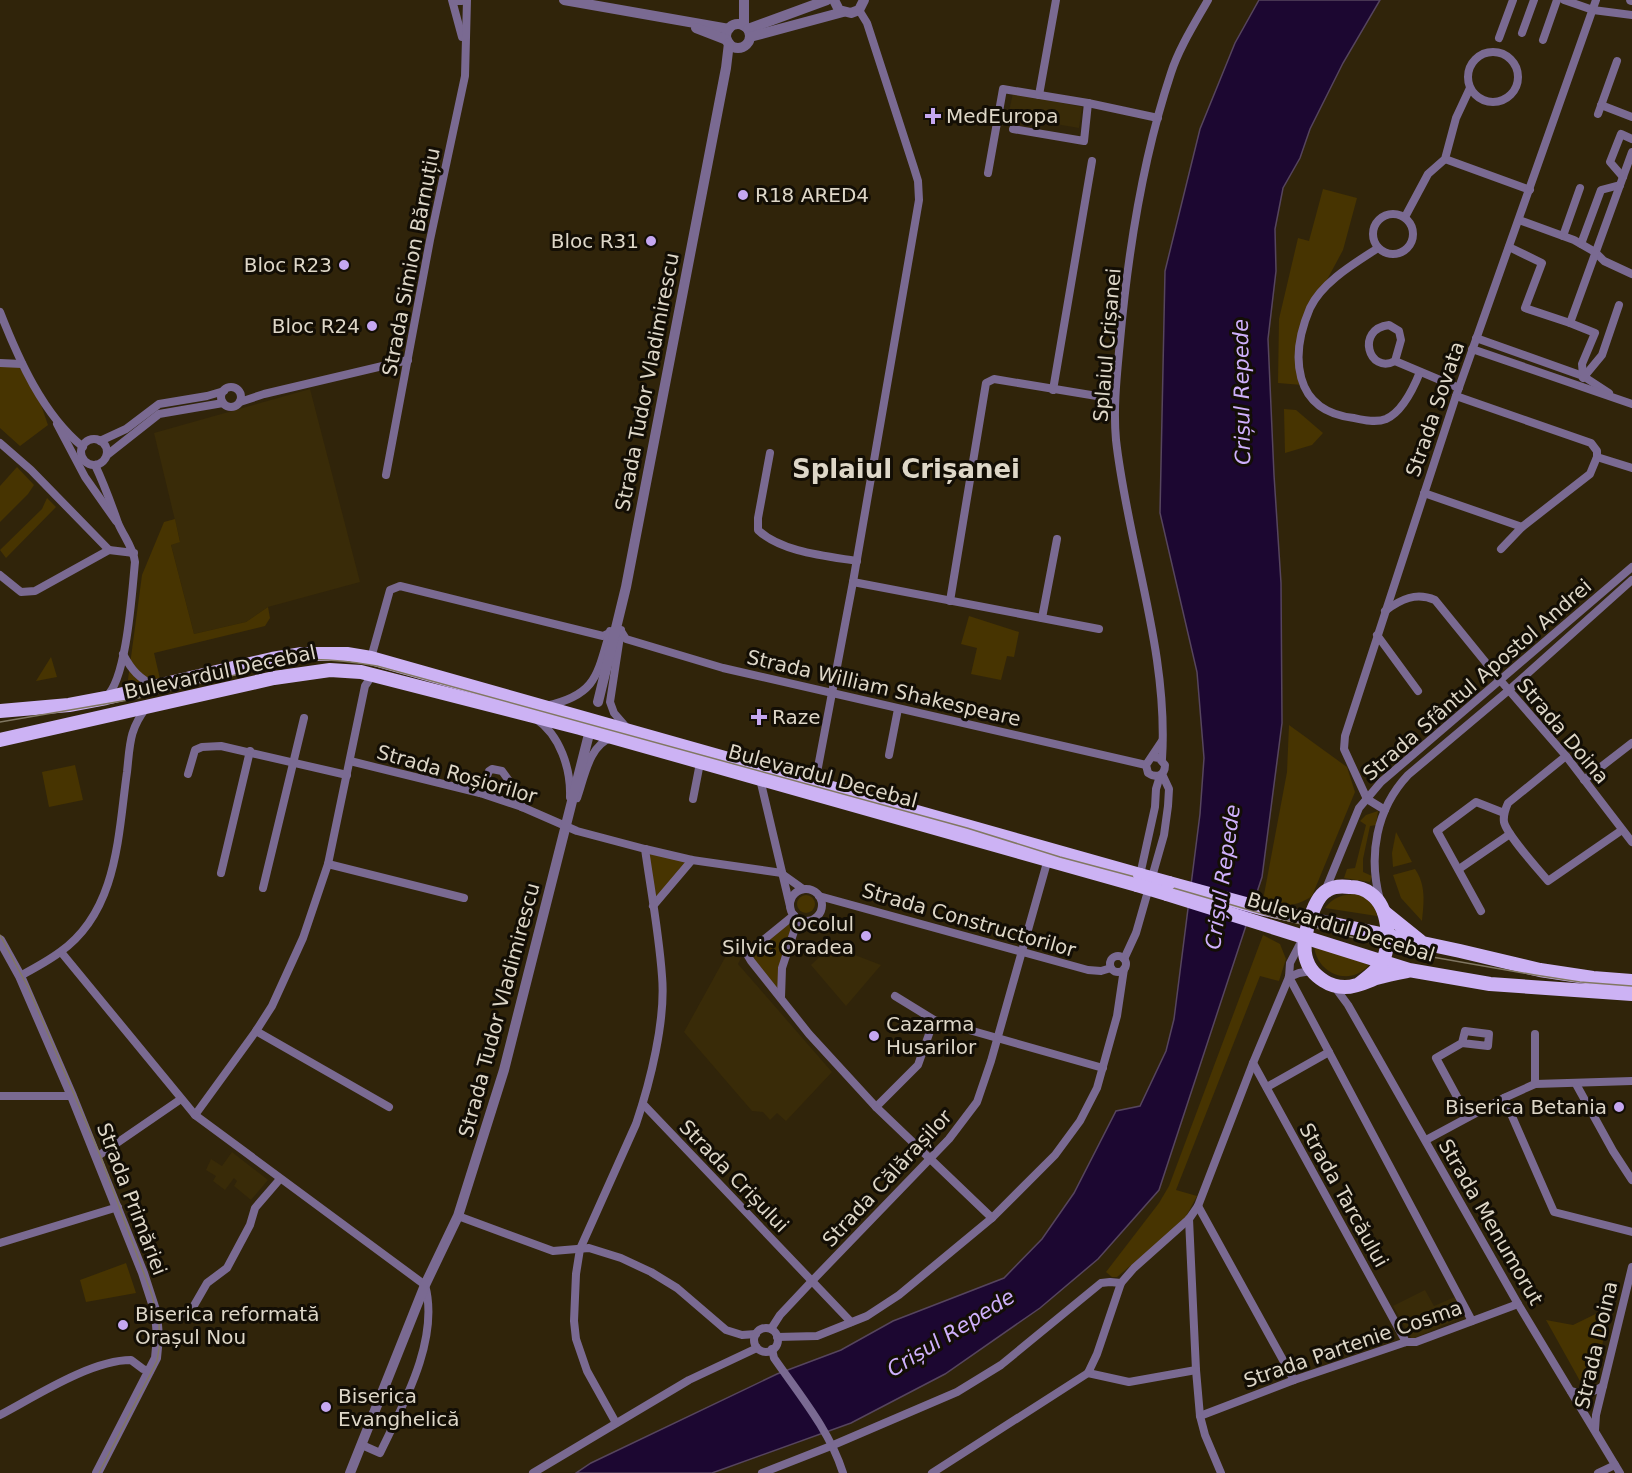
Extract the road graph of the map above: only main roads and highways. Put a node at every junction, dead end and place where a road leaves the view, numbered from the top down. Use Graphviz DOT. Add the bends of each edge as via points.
graph roads {
  1 [pos="0,711"];
  2 [pos="537,712"];
  3 [pos="0,740"];
  4 [pos="1139,880"];
  5 [pos="1384,912"];
  6 [pos="1310,919"];
  7 [pos="1387,935"];
  8 [pos="1305,936"];
  9 [pos="1424,943"];
  10 [pos="1382,962"];
  11 [pos="1409,970"];
  12 [pos="1632,981"];
  13 [pos="1359,984"];
  14 [pos="1632,994"];
  1 -- 2 [label="main road, Bulevardul Decebal" via="69,705 302,654 347,654 371,658"];
  2 -- 3 [label="main road, Bulevardul Decebal" via="367,673 330,670 295,674"];
  2 -- 4 [label="main road, Bulevardul Decebal" via="631,732 815,783"];
  2 -- 4 [label="main road, Bulevardul Decebal" via="700,763 1048,859"];
  4 -- 6 [label="main road, Bulevardul Decebal, bridge"];
  4 -- 8 [label="main road, Bulevardul Decebal, bridge" via="1260,924"];
  5 -- 6 [label="main road" via="1366,890 1341,886 1325,891"];
  5 -- 7 [label="main road"];
  5 -- 9 [label="main road"];
  6 -- 7 [label="main road, Bulevardul Decebal"];
  6 -- 8 [label="main road"];
  7 -- 9 [label="main road, Bulevardul Decebal"];
  7 -- 10 [label="main road"];
  8 -- 10 [label="main road, Bulevardul Decebal"];
  8 -- 13 [label="main road" via="1304,954 1311,971 1334,986"];
  9 -- 12 [label="main road, Bulevardul Decebal" via="1551,972"];
  10 -- 11 [label="main road, Bulevardul Decebal"];
  10 -- 13 [label="main road"];
  11 -- 13 [label="main road"];
  11 -- 14 [label="main road, Bulevardul Decebal" via="1490,984"];
}
